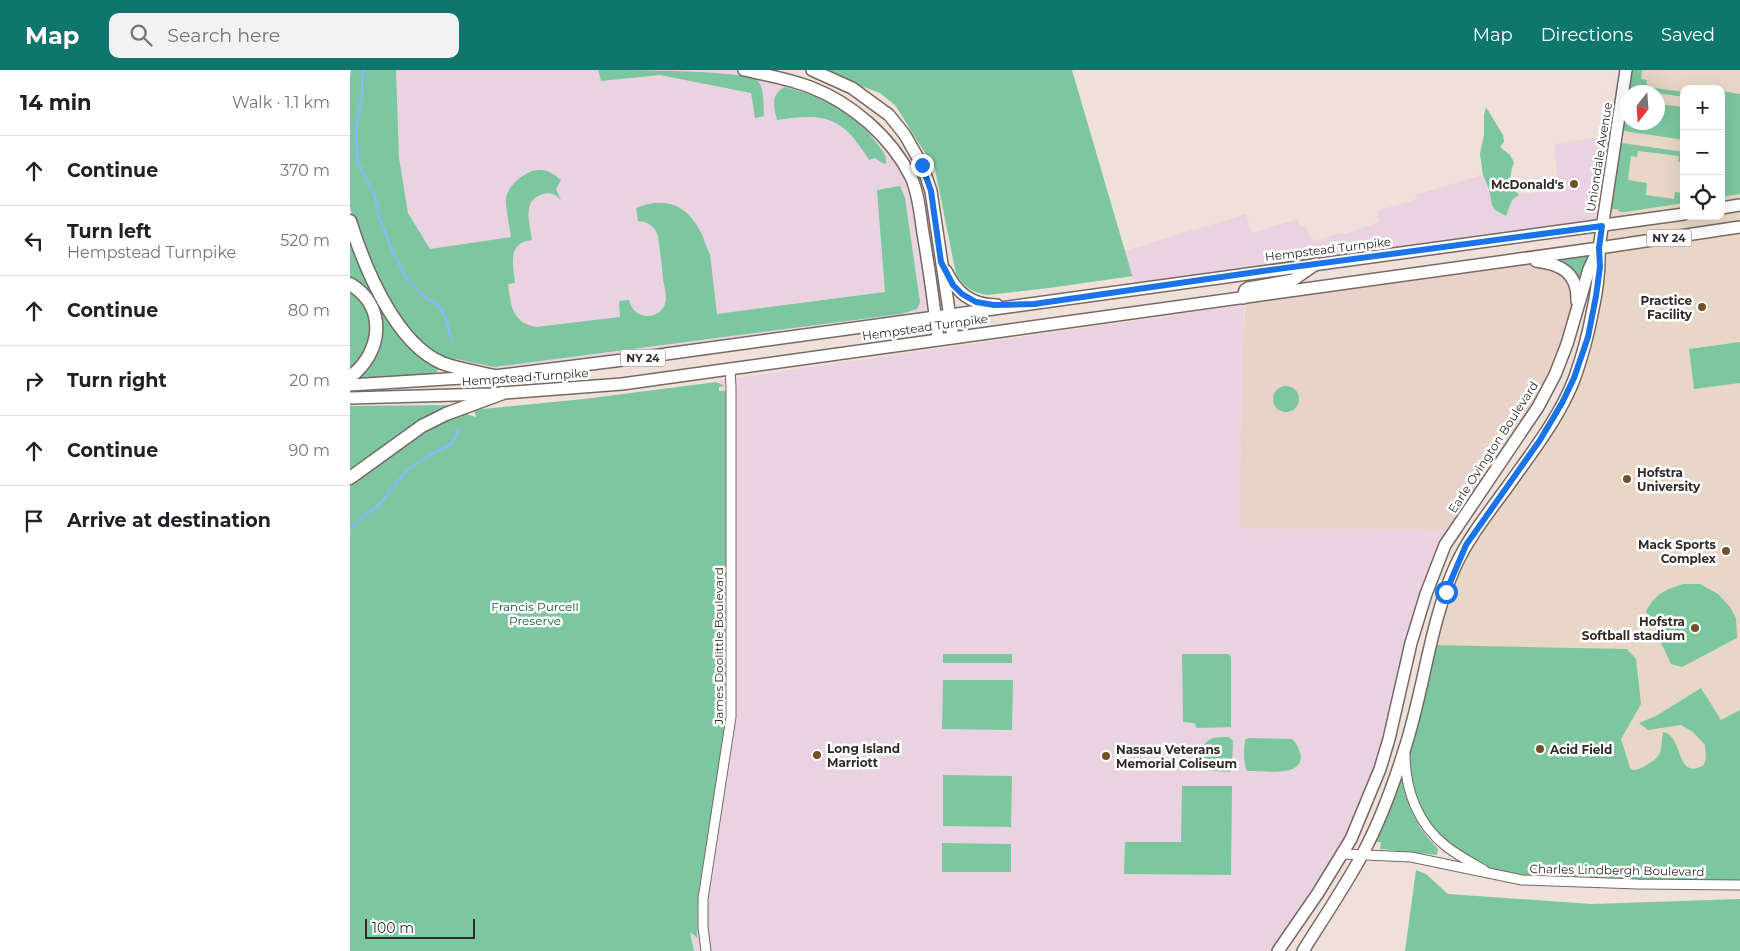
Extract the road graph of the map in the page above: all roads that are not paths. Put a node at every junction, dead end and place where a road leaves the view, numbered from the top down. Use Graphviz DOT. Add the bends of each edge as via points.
graph roads {
  1 [pos="744,70"];
  2 [pos="812,70"];
  3 [pos="1626,70"];
  4 [pos="924,172"];
  5 [pos="911,178"];
  6 [pos="1740,205"];
  7 [pos="1725,207"];
  8 [pos="1680,215"];
  9 [pos="350,221"];
  10 [pos="1602,226"];
  11 [pos="1740,227"];
  12 [pos="1599,248"];
  13 [pos="1522,259"];
  14 [pos="941,262"];
  15 [pos="1316,264"];
  16 [pos="350,284"];
  17 [pos="1243,298"];
  18 [pos="1034,304"];
  19 [pos="1577,310"];
  20 [pos="950,316"];
  21 [pos="936,318"];
  22 [pos="953,337"];
  23 [pos="938,339"];
  24 [pos="730,368"];
  25 [pos="494,376"];
  26 [pos="350,377"];
  27 [pos="350,386"];
  28 [pos="503,393"];
  29 [pos="350,398"];
  30 [pos="350,478"];
  31 [pos="1405,750"];
  32 [pos="1343,854"];
  33 [pos="1362,854"];
  34 [pos="1493,875"];
  35 [pos="1740,885"];
  36 [pos="706,951"];
  37 [pos="1278,951"];
  38 [pos="1303,951"];
  1 -- 5 [label="main road" via="811,87 844,104 882,136"];
  2 -- 4 [label="main road" via="852,88 889,115 905,135"];
  3 -- 10 [label="main road, Uniondale Avenue"];
  4 -- 5 [label="main road"];
  4 -- 14 [label="main road" via="931,191"];
  5 -- 21 [label="main road" via="917,196"];
  6 -- 7 [label="main road"];
  8 -- 10 [label="main road, Hempstead Turnpike / NY 24"];
  9 -- 25 [label="highway" via="373,278 404,332 421,349 442,362"];
  10 -- 12 [label="main road, Uniondale Avenue"];
  10 -- 15 [label="main road, Hempstead Turnpike / NY 24"];
  11 -- 12 [label="main road, Hempstead Turnpike / NY 24"];
  12 -- 13 [label="main road, Hempstead Turnpike / NY 24"];
  12 -- 19 [label="main road, Earle Ovington Boulevard"];
  12 -- 31 [label="main road" via="1596,296 1588,337 1574,378 1540,440 1466,545 1455,567 1435,627"];
  13 -- 17 [label="main road, Hempstead Turnpike / NY 24"];
  13 -- 19 [label="main road" via="1555,264 1567,271 1576,290"];
  14 -- 18 [label="main road" via="953,285 976,302"];
  14 -- 20 [label="main road"];
  15 -- 17 [label="main road" via="1293,280 1248,288"];
  15 -- 18 [label="main road, Hempstead Turnpike / NY 24"];
  16 -- 26 [label="highway" via="372,308 377,333 373,350 364,365"];
  17 -- 22 [label="main road, Hempstead Turnpike / NY 24"];
  18 -- 20 [label="main road, Hempstead Turnpike / NY 24"];
  19 -- 32 [label="main road, Earle Ovington Boulevard" via="1567,344 1538,407 1445,545 1411,643 1380,769"];
  20 -- 21 [label="main road, Hempstead Turnpike / NY 24"];
  20 -- 22 [label="main road"];
  21 -- 23 [label="main road"];
  21 -- 25 [label="main road, Hempstead Turnpike / NY 24"];
  22 -- 23 [label="main road, Hempstead Turnpike / NY 24"];
  23 -- 24 [label="main road, Hempstead Turnpike / NY 24"];
  24 -- 28 [label="main road, Hempstead Turnpike / NY 24" via="622,384"];
  24 -- 36 [label="street, James Doolittle Boulevard" via="731,717 703,899"];
  25 -- 27 [label="main road, Hempstead Turnpike / NY 24"];
  28 -- 29 [label="main road, Hempstead Turnpike / NY 24"];
  28 -- 30 [label="highway" via="422,426"];
  31 -- 33 [label="main road" via="1383,810"];
  31 -- 34 [label="street" via="1405,770 1412,799 1430,830 1447,847"];
  32 -- 33 [label="street, Charles Lindbergh Boulevard"];
  32 -- 37 [label="main road, Earle Ovington Boulevard"];
  33 -- 34 [label="street, Charles Lindbergh Boulevard" via="1411,857"];
  33 -- 38 [label="main road"];
  34 -- 35 [label="street, Charles Lindbergh Boulevard" via="1546,882"];
}
